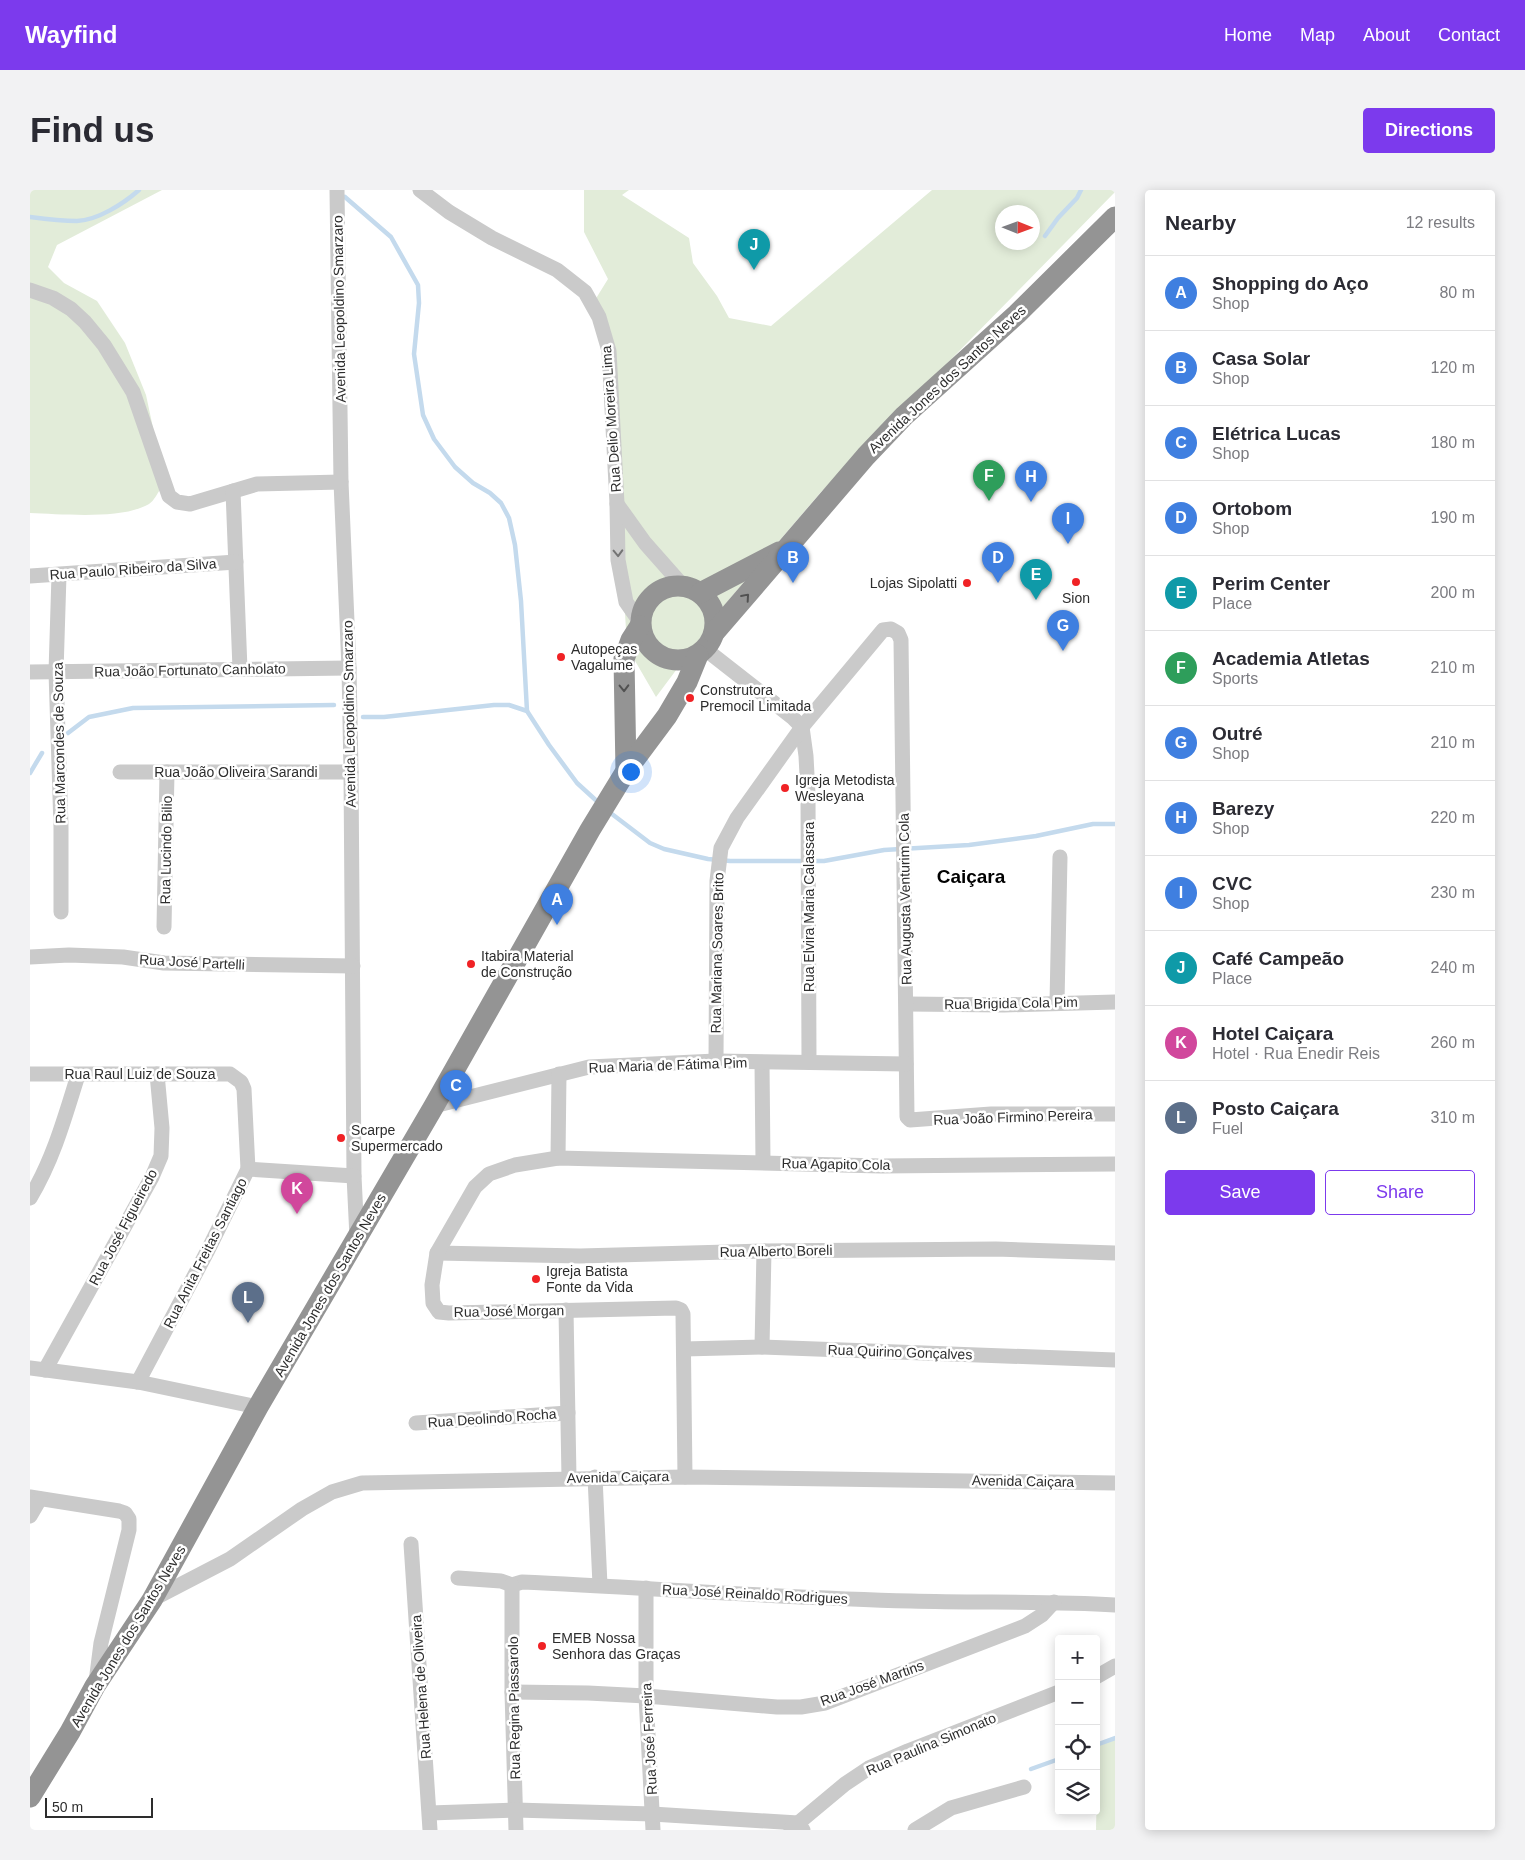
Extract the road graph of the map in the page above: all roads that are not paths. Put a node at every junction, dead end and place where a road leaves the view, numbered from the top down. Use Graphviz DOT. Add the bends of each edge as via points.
graph roads {
  1 [pos="337,190"];
  2 [pos="420,190"];
  3 [pos="1115,217"];
  4 [pos="30,290"];
  5 [pos="341,482"];
  6 [pos="233,491"];
  7 [pos="617,504"];
  8 [pos="788,548"];
  9 [pos="236,562"];
  10 [pos="59,575"];
  11 [pos="30,576"];
  12 [pos="691,590"];
  13 [pos="640,624"];
  14 [pos="883,630"];
  15 [pos="706,646"];
  16 [pos="349,668"];
  17 [pos="240,670"];
  18 [pos="30,672"];
  19 [pos="56,672"];
  20 [pos="802,727"];
  21 [pos="626,770"];
  22 [pos="120,772"];
  23 [pos="167,772"];
  24 [pos="351,772"];
  25 [pos="1060,857"];
  26 [pos="61,912"];
  27 [pos="164,927"];
  28 [pos="30,957"];
  29 [pos="353,966"];
  30 [pos="1057,1002"];
  31 [pos="1115,1002"];
  32 [pos="907,1004"];
  33 [pos="716,1061"];
  34 [pos="810,1062"];
  35 [pos="762,1063"];
  36 [pos="906,1064"];
  37 [pos="30,1074"];
  38 [pos="157,1074"];
  39 [pos="559,1074"];
  40 [pos="78,1075"];
  41 [pos="244,1089"];
  42 [pos="434,1106"];
  43 [pos="1115,1114"];
  44 [pos="910,1120"];
  45 [pos="558,1158"];
  46 [pos="763,1162"];
  47 [pos="1115,1164"];
  48 [pos="248,1169"];
  49 [pos="354,1176"];
  50 [pos="30,1198"];
  51 [pos="357,1238"];
  52 [pos="764,1251"];
  53 [pos="437,1253"];
  54 [pos="1115,1253"];
  55 [pos="566,1310"];
  56 [pos="762,1347"];
  57 [pos="684,1349"];
  58 [pos="1115,1360"];
  59 [pos="30,1368"];
  60 [pos="46,1370"];
  61 [pos="138,1382"];
  62 [pos="258,1407"];
  63 [pos="568,1413"];
  64 [pos="416,1423"];
  65 [pos="595,1477"];
  66 [pos="685,1477"];
  67 [pos="569,1478"];
  68 [pos="1115,1483"];
  69 [pos="35,1498"];
  70 [pos="30,1516"];
  71 [pos="411,1544"];
  72 [pos="458,1578"];
  73 [pos="512,1585"];
  74 [pos="600,1585"];
  75 [pos="646,1588"];
  76 [pos="152,1600"];
  77 [pos="1054,1602"];
  78 [pos="1115,1605"];
  79 [pos="1115,1666"];
  80 [pos="1100,1675"];
  81 [pos="95,1686"];
  82 [pos="512,1692"];
  83 [pos="1055,1694"];
  84 [pos="646,1696"];
  85 [pos="1024,1787"];
  86 [pos="30,1797"];
  87 [pos="516,1810"];
  88 [pos="430,1813"];
  89 [pos="652,1814"];
  90 [pos="796,1828"];
  91 [pos="430,1830"];
  92 [pos="516,1830"];
  93 [pos="653,1830"];
  94 [pos="914,1830"];
  1 -- 5 [label="street, Avenida Leopoldino Smarzaro"];
  2 -- 7 [label="street, Rua Delio Moreira Lima" via="492,238 557,270 584,292 599,317 608,351"];
  3 -- 8 [label="highway, Avenida Jones dos Santos Neves" via="1017,314 904,416"];
  4 -- 6 [label="street" via="53,298 71,310 86,322 104,345 133,392 169,496 176,502 190,504"];
  5 -- 6 [label="street" via="257,484"];
  5 -- 16 [label="street, Avenida Leopoldino Smarzaro"];
  6 -- 9 [label="street"];
  7 -- 12 [label="street, Rua Delio Moreira Lima" via="645,543"];
  7 -- 13 [label="street, Rua Delio Moreira Lima, one-way" via="621,582 626,602"];
  8 -- 12 [label="highway, Avenida Jones dos Santos Neves"];
  15 -- 8 [label="highway, Avenida Jones dos Santos Neves, one-way"];
  9 -- 10 [label="street, Rua Paulo Ribeiro da Silva"];
  9 -- 17 [label="street"];
  10 -- 11 [label="street, Rua Paulo Ribeiro da Silva"];
  10 -- 19 [label="street, Rua Marcondes de Souza"];
  12 -- 13 [label="highway, Avenida Jones dos Santos Neves" via="665,588 645,605"];
  12 -- 15 [label="highway, Avenida Jones dos Santos Neves" via="711,607 714,615"];
  13 -- 15 [label="highway" via="649,648 663,658 681,661"];
  13 -- 21 [label="highway, Avenida Jones dos Santos Neves, one-way" via="624,659"];
  14 -- 20 [label="street, Rua Mariana Soares Brito"];
  14 -- 32 [label="street, Rua Augusta Venturim Cola" via="898,632 901,640"];
  15 -- 20 [label="street"];
  15 -- 21 [label="highway, Avenida Jones dos Santos Neves" via="666,716"];
  16 -- 17 [label="street, Rua João Fortunato Canholato"];
  16 -- 24 [label="street, Avenida Leopoldino Smarzaro"];
  17 -- 19 [label="street, Rua João Fortunato Canholato"];
  18 -- 19 [label="street, Rua João Fortunato Canholato"];
  19 -- 26 [label="street, Rua Marcondes de Souza"];
  20 -- 33 [label="street, Rua Mariana Soares Brito" via="728,833 720,854"];
  20 -- 34 [label="street, Rua Elvira Maria Calassara" via="809,853"];
  21 -- 42 [label="highway, Avenida Jones dos Santos Neves"];
  22 -- 23 [label="street, Rua João Oliveira Sarandi"];
  23 -- 24 [label="street, Rua João Oliveira Sarandi"];
  23 -- 27 [label="street, Rua Lucindo Bilio"];
  24 -- 29 [label="street, Avenida Leopoldino Smarzaro"];
  25 -- 30 [label="street"];
  28 -- 29 [label="street, Rua José Partelli" via="69,955 164,963"];
  29 -- 49 [label="street, Avenida Leopoldino Smarzaro"];
  30 -- 31 [label="street, Rua Brigida Cola Pim"];
  30 -- 32 [label="street, Rua Brigida Cola Pim"];
  32 -- 36 [label="street, Rua Augusta Venturim Cola"];
  33 -- 35 [label="street, Rua Maria de Fátima Pim"];
  33 -- 39 [label="street, Rua Maria de Fátima Pim" via="589,1067"];
  34 -- 35 [label="street, Rua Maria de Fátima Pim"];
  34 -- 36 [label="street, Rua Maria de Fátima Pim"];
  35 -- 46 [label="street"];
  36 -- 44 [label="street, Rua Augusta Venturim Cola" via="906,1112"];
  37 -- 40 [label="street, Rua Raul Luiz de Souza"];
  38 -- 40 [label="street, Rua Raul Luiz de Souza"];
  38 -- 41 [label="street, Rua Raul Luiz de Souza" via="230,1074"];
  38 -- 60 [label="street, Rua José Figueiredo" via="162,1128 160,1156 152,1177"];
  39 -- 42 [label="street, Rua Maria de Fátima Pim"];
  39 -- 45 [label="street"];
  40 -- 50 [label="street" via="56,1144"];
  41 -- 48 [label="street, Rua Anita Freitas Santiago"];
  42 -- 51 [label="highway, Avenida Jones dos Santos Neves"];
  43 -- 44 [label="street, Rua João Firmino Pereira" via="991,1114"];
  45 -- 46 [label="street, Rua Agapito Cola"];
  45 -- 53 [label="street, Rua José Morgan" via="515,1165 489,1174 475,1187"];
  46 -- 47 [label="street, Rua Agapito Cola" via="881,1166"];
  48 -- 49 [label="street"];
  48 -- 61 [label="street, Rua Anita Freitas Santiago"];
  49 -- 51 [label="street, Avenida Leopoldino Smarzaro"];
  51 -- 62 [label="highway, Avenida Jones dos Santos Neves"];
  52 -- 53 [label="street, Rua Alberto Boreli" via="580,1256"];
  52 -- 54 [label="street, Rua Alberto Boreli"];
  52 -- 56 [label="street"];
  53 -- 55 [label="street, Rua José Morgan" via="432,1285 433,1303 439,1312"];
  55 -- 57 [label="street, Rua José Morgan" via="676,1308 684,1314"];
  55 -- 63 [label="street"];
  56 -- 57 [label="street, Rua Quirino Gonçalves"];
  56 -- 58 [label="street, Rua Quirino Gonçalves"];
  57 -- 66 [label="street"];
  59 -- 60 [label="street"];
  60 -- 61 [label="street"];
  61 -- 62 [label="street"];
  62 -- 76 [label="highway, Avenida Jones dos Santos Neves"];
  63 -- 64 [label="street, Rua Deolindo Rocha"];
  63 -- 67 [label="street"];
  65 -- 66 [label="street, Avenida Caiçara"];
  65 -- 67 [label="street, Avenida Caiçara"];
  65 -- 74 [label="street"];
  66 -- 68 [label="street, Avenida Caiçara"];
  67 -- 76 [label="street, Avenida Caiçara" via="362,1483 332,1492 230,1559"];
  69 -- 70 [label="street"];
  69 -- 81 [label="street" via="119,1511 129,1519 100,1644"];
  71 -- 88 [label="street, Rua Helena de Oliveira"];
  72 -- 73 [label="street, Rua José Reinaldo Rodrigues" via="501,1581"];
  73 -- 74 [label="street, Rua José Reinaldo Rodrigues" via="522,1582"];
  73 -- 82 [label="street, Rua Regina Piassarolo"];
  74 -- 75 [label="street, Rua José Reinaldo Rodrigues"];
  75 -- 77 [label="street, Rua José Reinaldo Rodrigues" via="752,1596"];
  75 -- 84 [label="street, Rua José Ferreira"];
  76 -- 81 [label="highway, Avenida Jones dos Santos Neves"];
  77 -- 78 [label="street, Rua José Reinaldo Rodrigues"];
  77 -- 84 [label="street, Rua José Martins" via="1025,1626 825,1702 801,1707 776,1707"];
  79 -- 80 [label="street"];
  81 -- 86 [label="highway, Avenida Jones dos Santos Neves"];
  82 -- 84 [label="street, Rua José Martins"];
  82 -- 87 [label="street, Rua Regina Piassarolo"];
  83 -- 90 [label="street, Rua Paulina Simonato" via="869,1768 844,1784"];
  84 -- 89 [label="street, Rua José Ferreira"];
  85 -- 94 [label="street" via="951,1808"];
  87 -- 88 [label="street"];
  87 -- 89 [label="street"];
  87 -- 92 [label="street, Rua Regina Piassarolo"];
  88 -- 91 [label="street, Rua Helena de Oliveira"];
  89 -- 90 [label="street"];
  89 -- 93 [label="street, Rua José Ferreira"];
}
